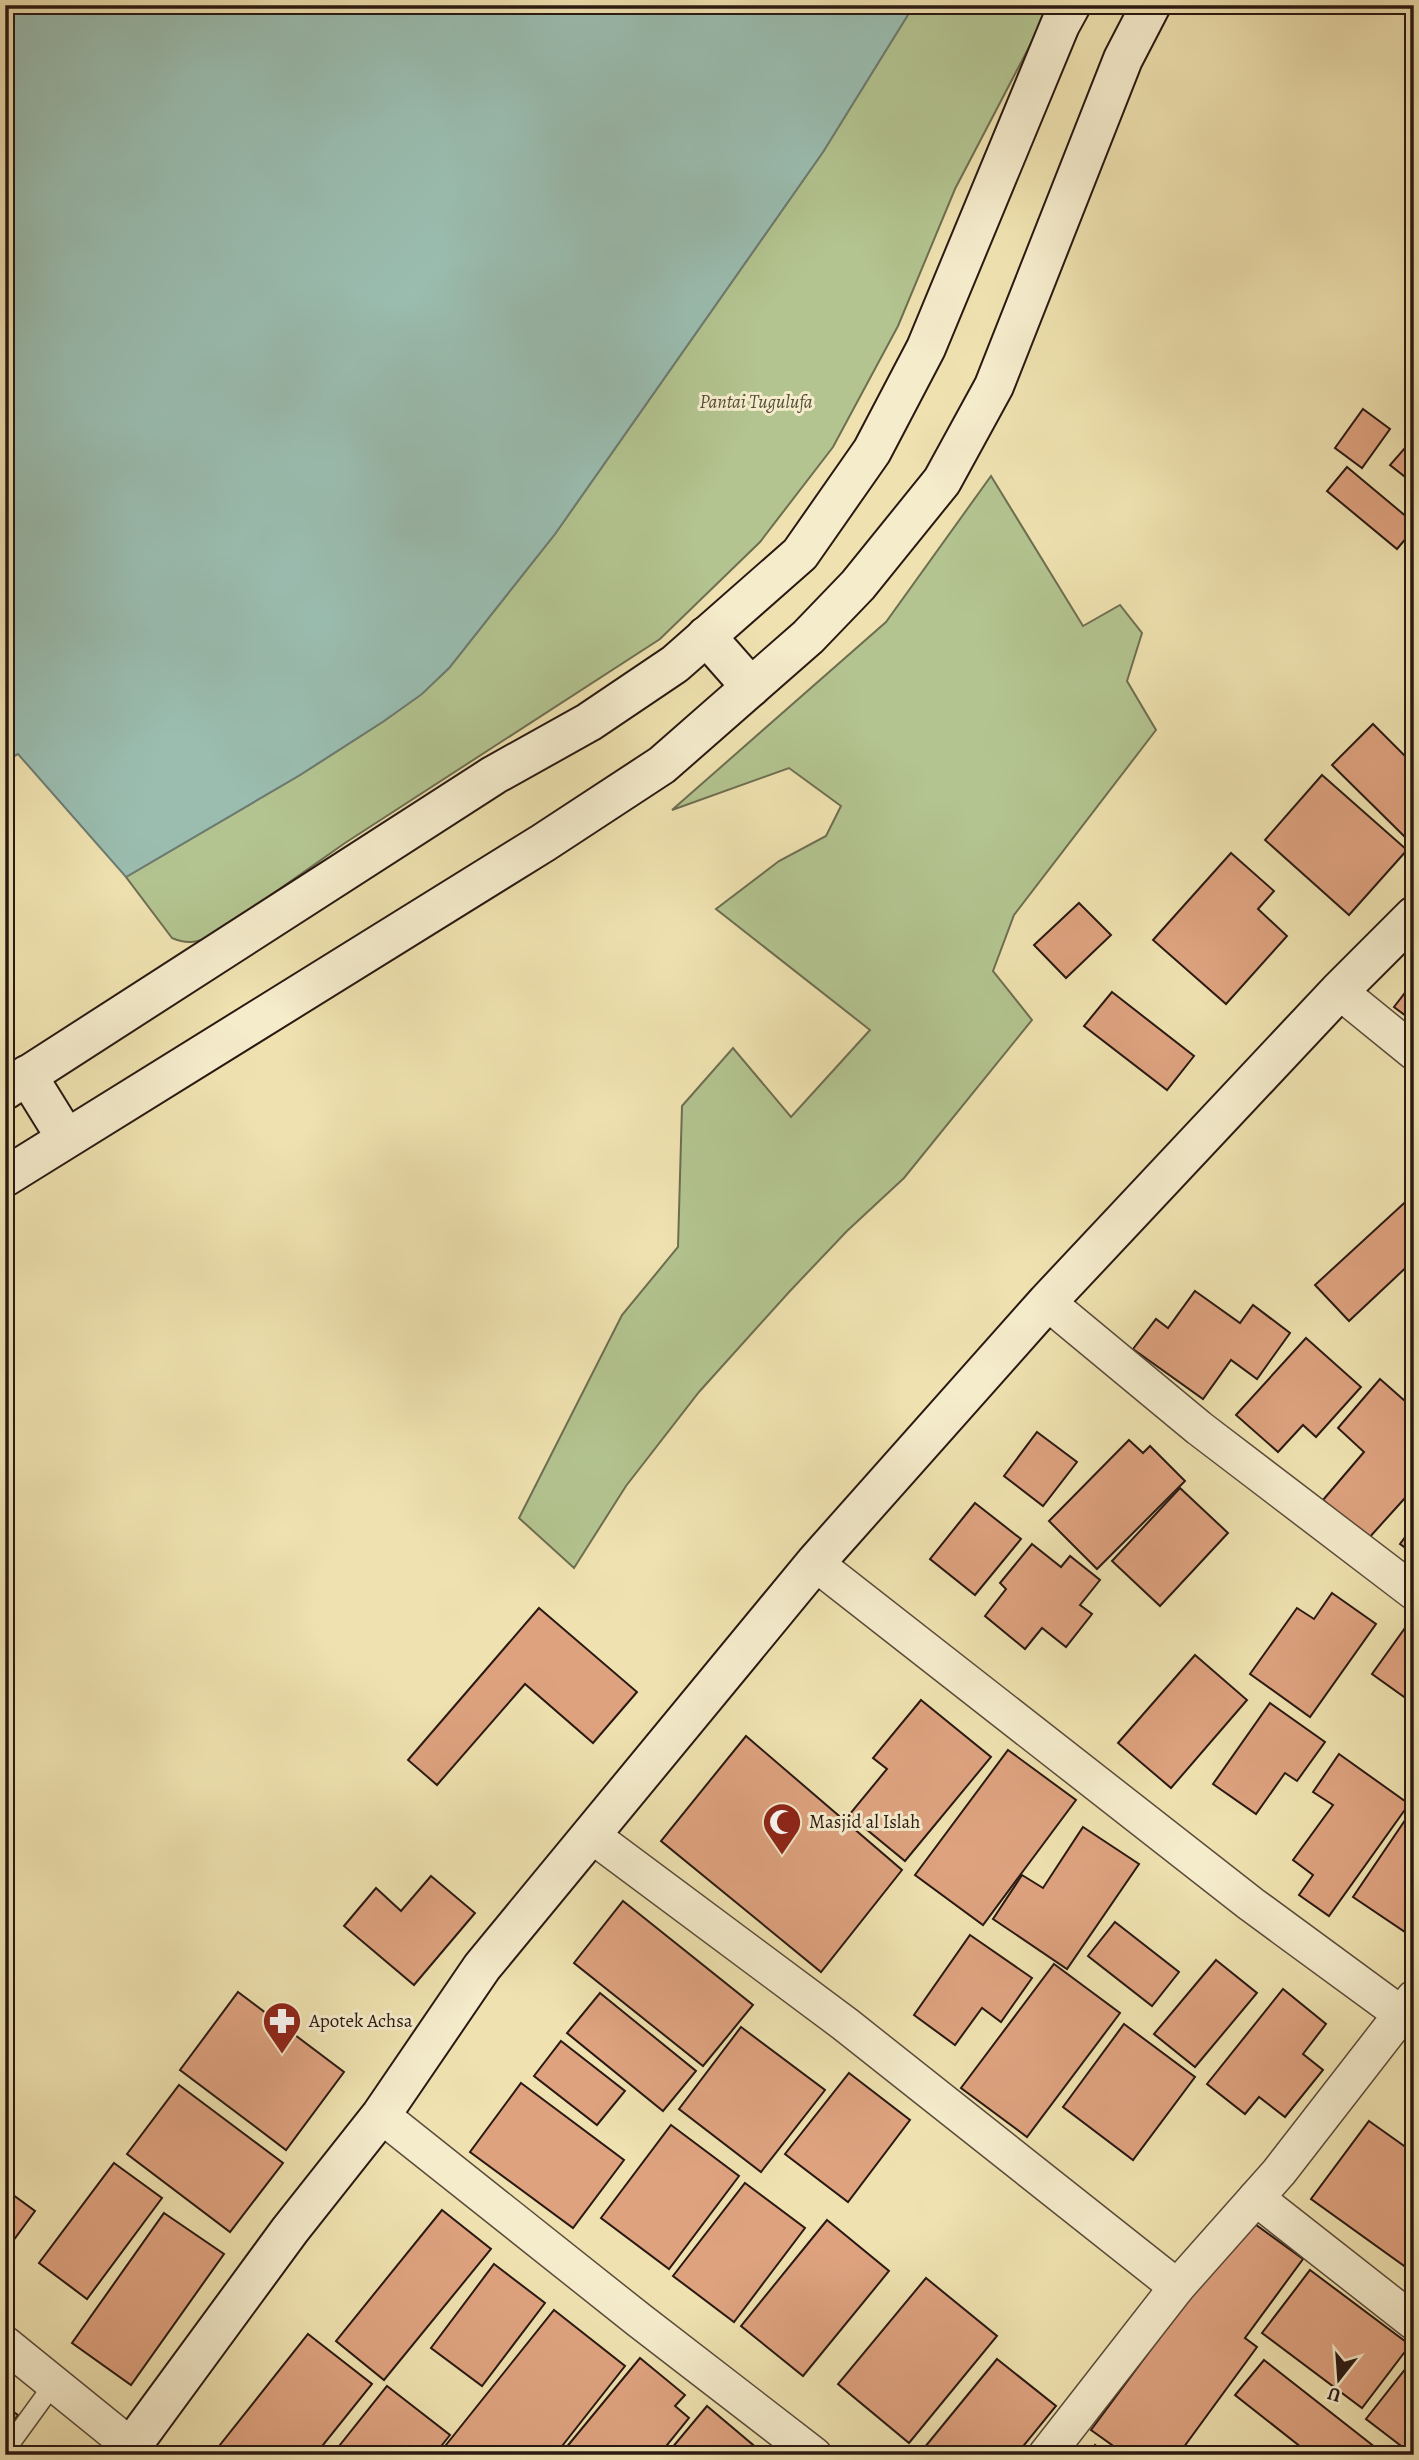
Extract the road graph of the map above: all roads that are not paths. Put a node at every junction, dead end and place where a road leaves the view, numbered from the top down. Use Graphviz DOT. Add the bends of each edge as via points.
graph roads {
  1 [pos="1071,5"];
  2 [pos="1151,5"];
  3 [pos="706,636"];
  4 [pos="751,687"];
  5 [pos="1414,916"];
  6 [pos="1339,991"];
  7 [pos="1414,1052"];
  8 [pos="16,1083"];
  9 [pos="66,1138"];
  10 [pos="5,1177"];
  11 [pos="1047,1302"];
  12 [pos="815,1563"];
  13 [pos="1414,1592"];
  14 [pos="590,1834"];
  15 [pos="1407,2006"];
  16 [pos="381,2115"];
  17 [pos="1256,2198"];
  18 [pos="1177,2287"];
  19 [pos="1414,2322"];
  20 [pos="5,2344"];
  21 [pos="55,2382"];
  22 [pos="5,2451"];
  23 [pos="133,2452"];
  24 [pos="814,2455"];
  25 [pos="1046,2455"];
  1 -- 3 [label="street" via="926,348 872,451 800,554"];
  2 -- 4 [label="street" via="1123,59 994,386 942,481 858,585"];
  3 -- 4 [label="street"];
  3 -- 8 [label="street" via="675,664 589,722 494,775"];
  4 -- 9 [label="street" via="662,765"];
  5 -- 6 [label="street"];
  6 -- 7 [label="street"];
  6 -- 11 [label="street"];
  8 -- 9 [label="street"];
  9 -- 10 [label="street"];
  11 -- 12 [label="street"];
  11 -- 13 [label="street" via="1199,1427"];
  12 -- 14 [label="street"];
  12 -- 15 [label="street" via="1251,1904"];
  14 -- 16 [label="street" via="482,1967"];
  14 -- 18 [label="street" via="845,2024"];
  15 -- 17 [label="street"];
  16 -- 23 [label="street" via="290,2230"];
  16 -- 24 [label="street"];
  17 -- 18 [label="street"];
  17 -- 19 [label="street"];
  18 -- 25 [label="street"];
  20 -- 21 [label="street"];
  21 -- 22 [label="lane"];
  21 -- 23 [label="street"];
}
